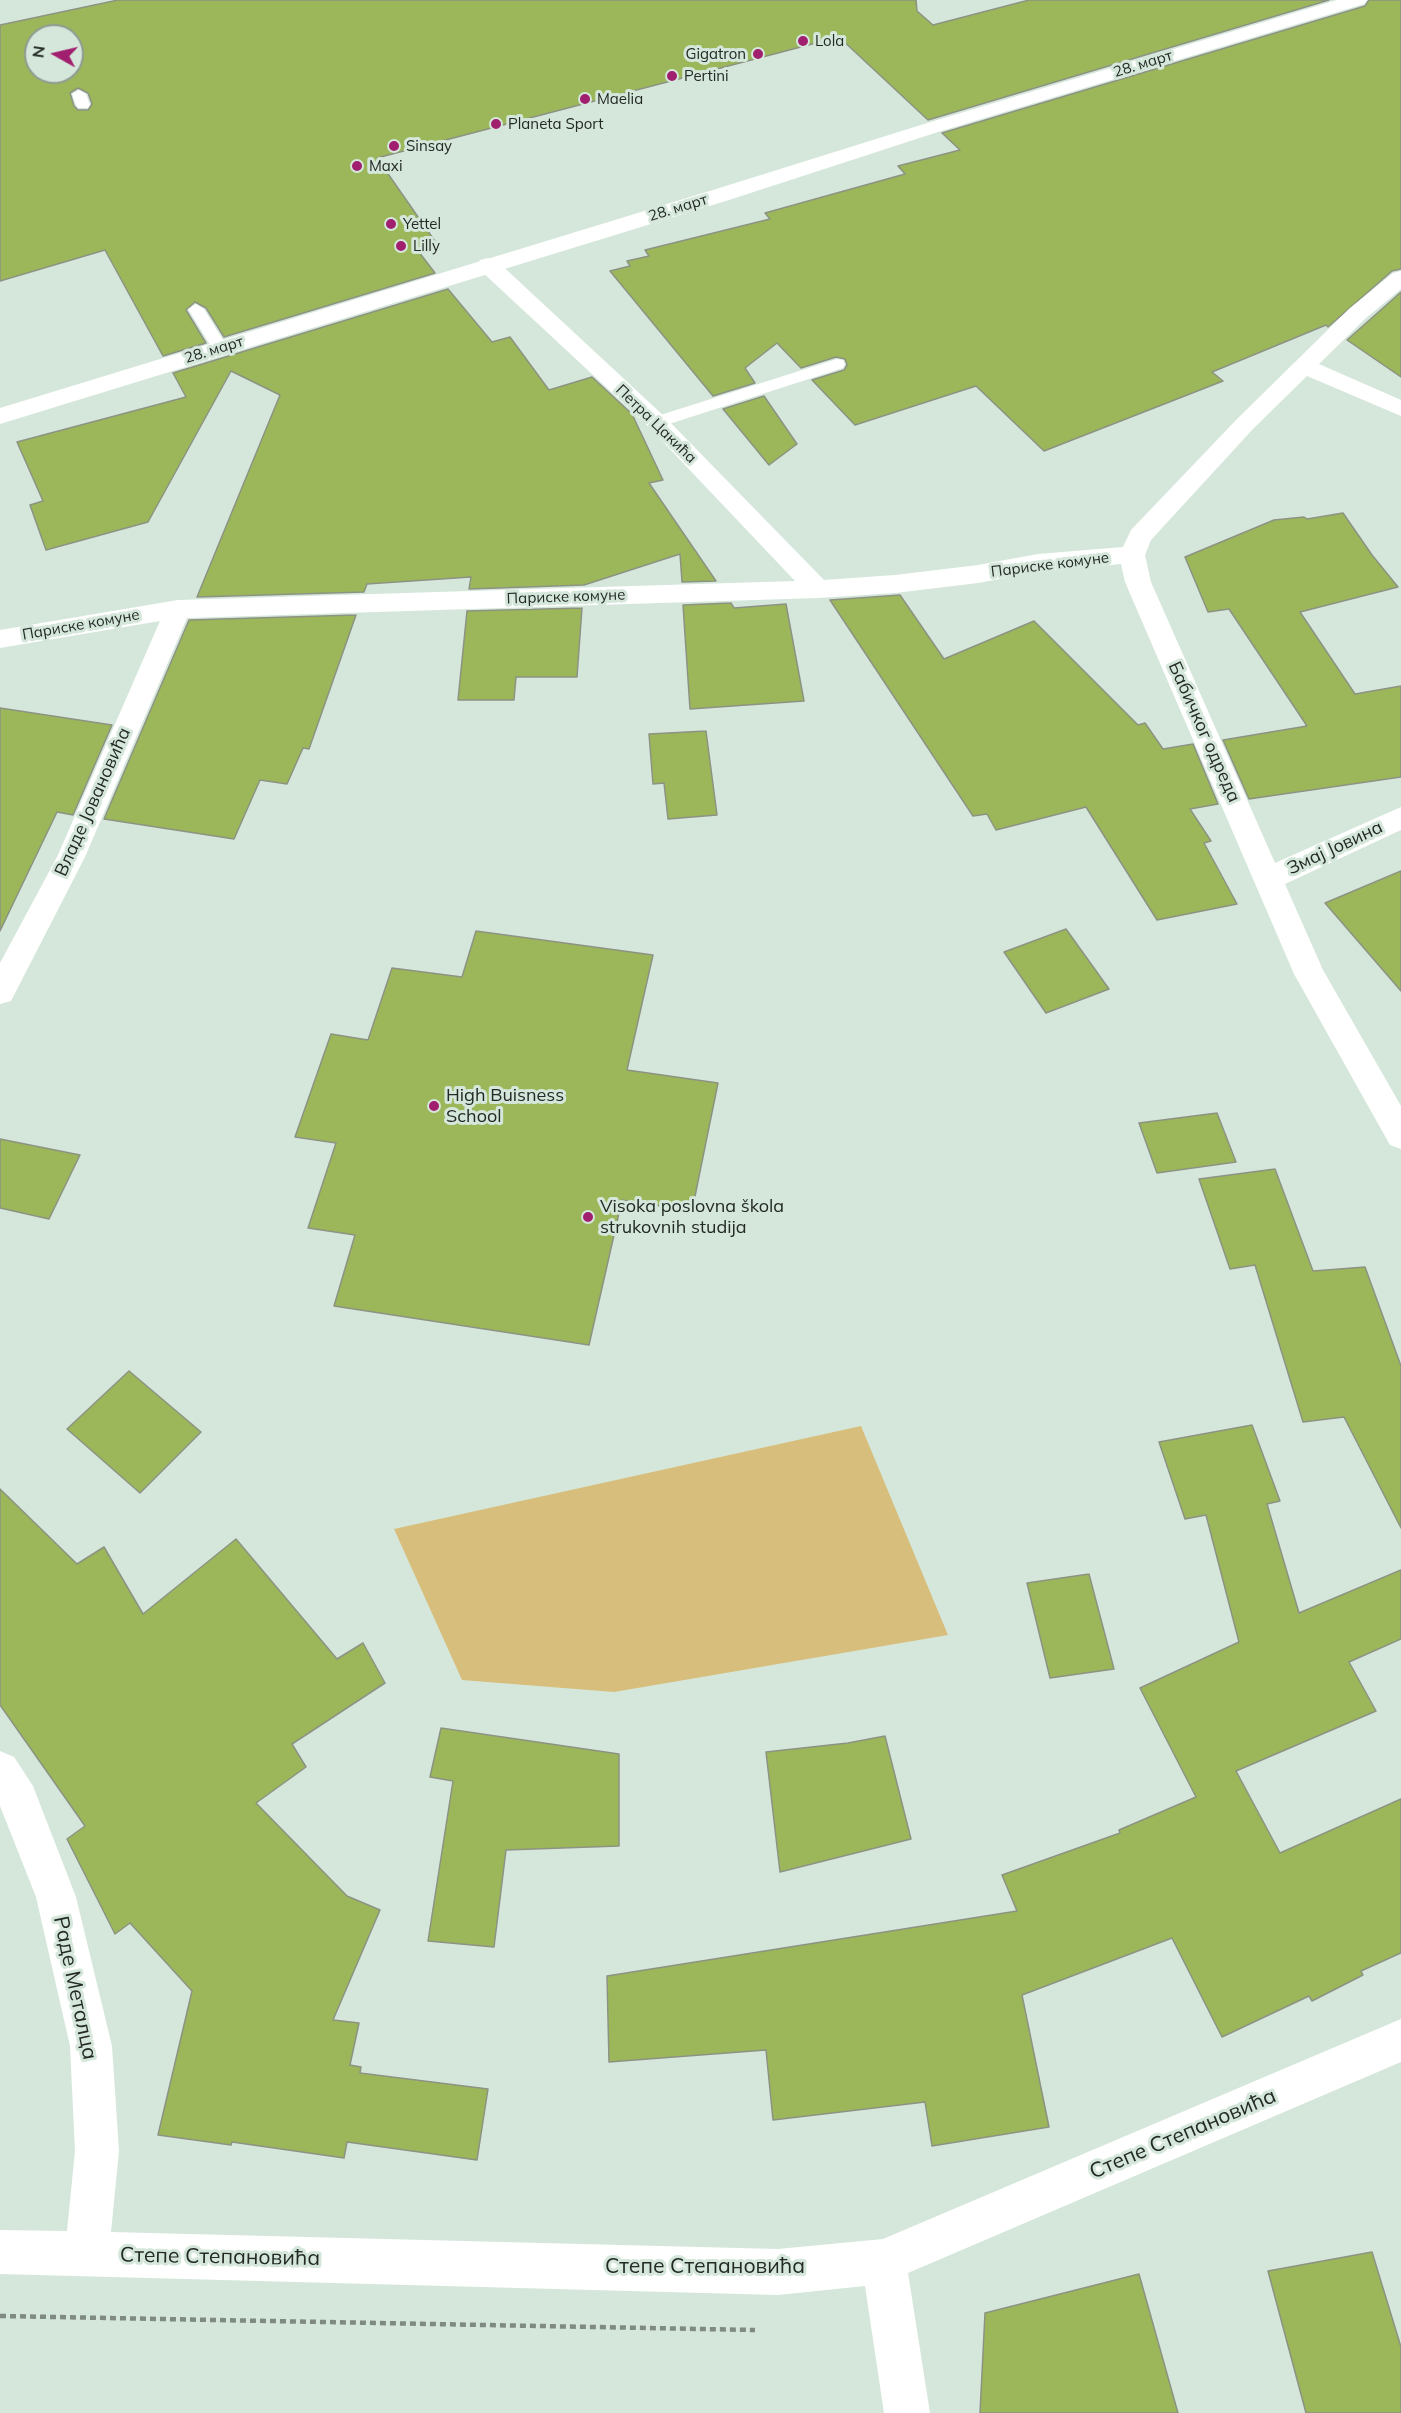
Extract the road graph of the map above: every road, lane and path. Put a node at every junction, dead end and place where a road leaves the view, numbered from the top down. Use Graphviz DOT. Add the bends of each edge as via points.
graph roads {
  1 [pos="1357,0"];
  2 [pos="488,266"];
  3 [pos="1401,278"];
  4 [pos="196,309"];
  5 [pos="220,348"];
  6 [pos="837,364"];
  7 [pos="1304,366"];
  8 [pos="1401,410"];
  9 [pos="0,416"];
  10 [pos="657,422"];
  11 [pos="1132,555"];
  12 [pos="818,589"];
  13 [pos="178,609"];
  14 [pos="0,639"];
  15 [pos="1401,818"];
  16 [pos="1269,879"];
  17 [pos="0,992"];
  18 [pos="1401,1135"];
  19 [pos="0,1771"];
  20 [pos="1401,2040"];
  21 [pos="0,2252"];
  22 [pos="87,2254"];
  23 [pos="884,2261"];
  24 [pos="0,2316"];
  25 [pos="765,2329"];
  26 [pos="907,2413"];
  1 -- 2 [label="street, 28. март"];
  2 -- 5 [label="street, 28. март"];
  2 -- 10 [label="street, Петра Цакића"];
  3 -- 7 [label="street"];
  4 -- 5 [label="lane"];
  5 -- 9 [label="street, 28. март"];
  6 -- 10 [label="lane"];
  7 -- 8 [label="street"];
  7 -- 11 [label="street" via="1140,537"];
  10 -- 12 [label="street, Петра Цакића"];
  11 -- 12 [label="street, Париске комуне" via="1038,563 895,584"];
  11 -- 16 [label="street, Бабичког одреда" via="1142,592"];
  12 -- 13 [label="street, Париске комуне"];
  13 -- 14 [label="street, Париске комуне"];
  13 -- 17 [label="street, Владе Јовановића" via="71,857"];
  15 -- 16 [label="street, Змај Јовина"];
  16 -- 18 [label="street, Бабичког одреда" via="1309,974"];
  19 -- 22 [label="street, Раде Металца" via="19,1800 56,1897 91,2046 97,2151"];
  20 -- 23 [label="street, Степе Степановића"];
  21 -- 22 [label="street, Степе Степановића"];
  22 -- 23 [label="street, Степе Степановића" via="778,2272"];
  23 -- 26 [label="street"];
  24 -- 25 [label="path"];
}
